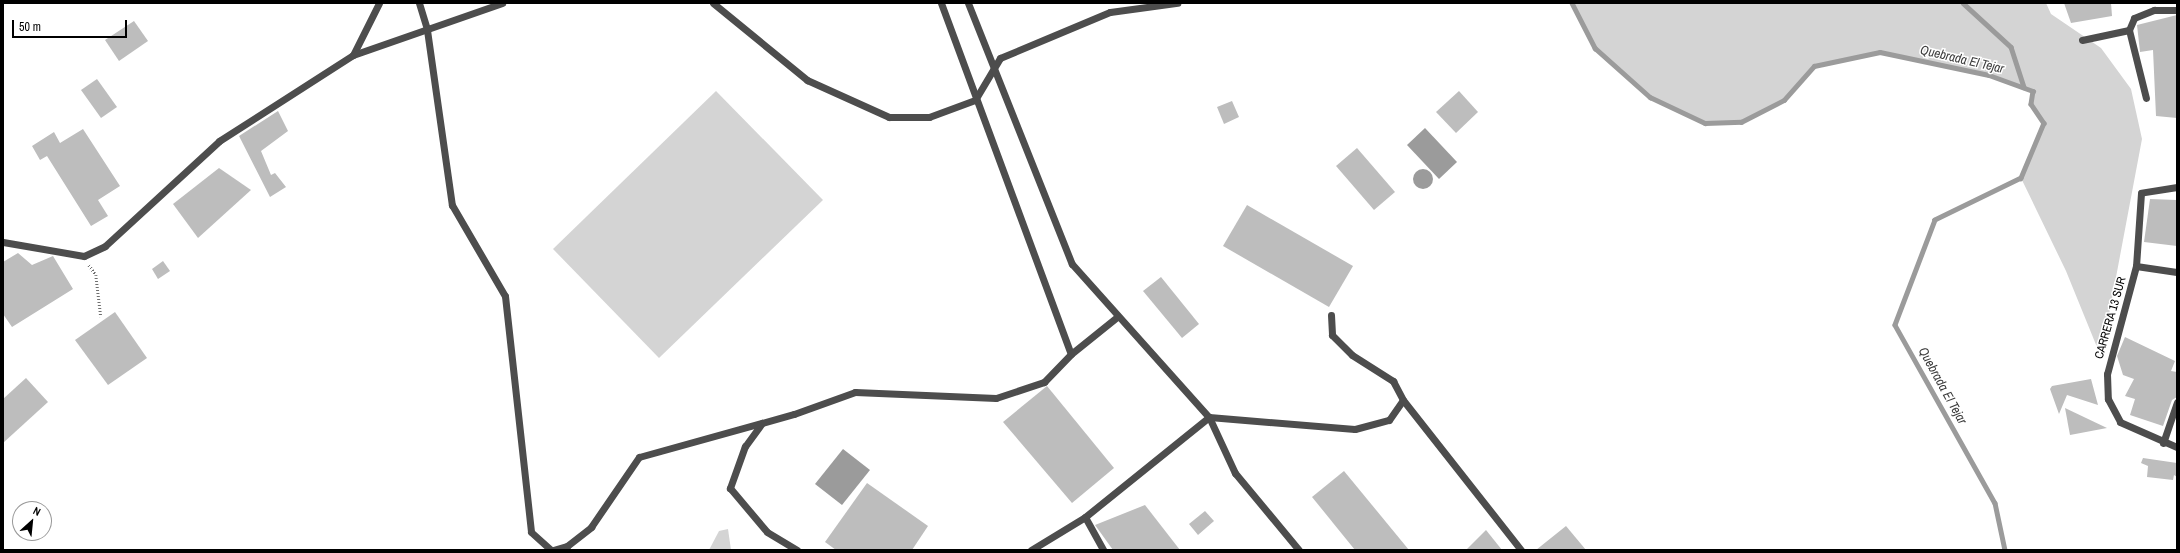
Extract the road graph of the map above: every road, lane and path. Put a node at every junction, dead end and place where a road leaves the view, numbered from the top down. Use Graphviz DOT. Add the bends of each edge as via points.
graph roads {
  1 [pos="379,3"];
  2 [pos="419,3"];
  3 [pos="502,3"];
  4 [pos="712,3"];
  5 [pos="941,3"];
  6 [pos="968,3"];
  7 [pos="1177,3"];
  8 [pos="2177,10"];
  9 [pos="428,30"];
  10 [pos="2129,30"];
  11 [pos="2082,40"];
  12 [pos="353,55"];
  13 [pos="993,65"];
  14 [pos="2146,98"];
  15 [pos="975,100"];
  16 [pos="2177,187"];
  17 [pos="3,242"];
  18 [pos="84,256"];
  19 [pos="2136,266"];
  20 [pos="2177,272"];
  21 [pos="1331,315"];
  22 [pos="101,317"];
  23 [pos="1117,317"];
  24 [pos="1071,354"];
  25 [pos="1403,400"];
  26 [pos="2177,402"];
  27 [pos="1209,417"];
  28 [pos="762,423"];
  29 [pos="2163,443"];
  30 [pos="2177,447"];
  31 [pos="1085,517"];
  32 [pos="552,550"];
  33 [pos="797,550"];
  34 [pos="1031,550"];
  35 [pos="1103,550"];
  36 [pos="1299,550"];
  37 [pos="1521,550"];
  1 -- 12 [label="street"];
  2 -- 9 [label="street"];
  3 -- 9 [label="street"];
  4 -- 15 [label="street" via="807,80 889,117 929,117"];
  5 -- 15 [label="street"];
  6 -- 13 [label="street"];
  7 -- 13 [label="street" via="1110,12 1000,58"];
  8 -- 10 [label="street" via="2154,10 2134,18"];
  9 -- 12 [label="street"];
  9 -- 32 [label="street" via="452,205 505,296 531,532"];
  10 -- 11 [label="street"];
  10 -- 14 [label="street"];
  12 -- 18 [label="street" via="219,141 105,246"];
  13 -- 15 [label="street"];
  13 -- 23 [label="street" via="1072,264"];
  15 -- 24 [label="street"];
  16 -- 19 [label="street, CARRERA 13 SUR" via="2141,193"];
  17 -- 18 [label="street"];
  18 -- 22 [label="path" via="96,275"];
  19 -- 20 [label="street"];
  19 -- 29 [label="street, CARRERA 13 SUR" via="2107,374 2108,399 2120,422"];
  21 -- 25 [label="street" via="1332,335 1352,355 1393,380"];
  23 -- 24 [label="street"];
  23 -- 27 [label="street"];
  24 -- 28 [label="street" via="1044,382 996,398 855,392"];
  25 -- 27 [label="street" via="1389,420 1355,429"];
  25 -- 37 [label="street"];
  26 -- 29 [label="street"];
  27 -- 31 [label="street"];
  27 -- 36 [label="street" via="1235,473"];
  28 -- 32 [label="street" via="639,457 591,527 567,546"];
  28 -- 33 [label="street" via="745,446 730,488 767,532"];
  29 -- 30 [label="street"];
  31 -- 34 [label="street"];
  31 -- 35 [label="street"];
}
